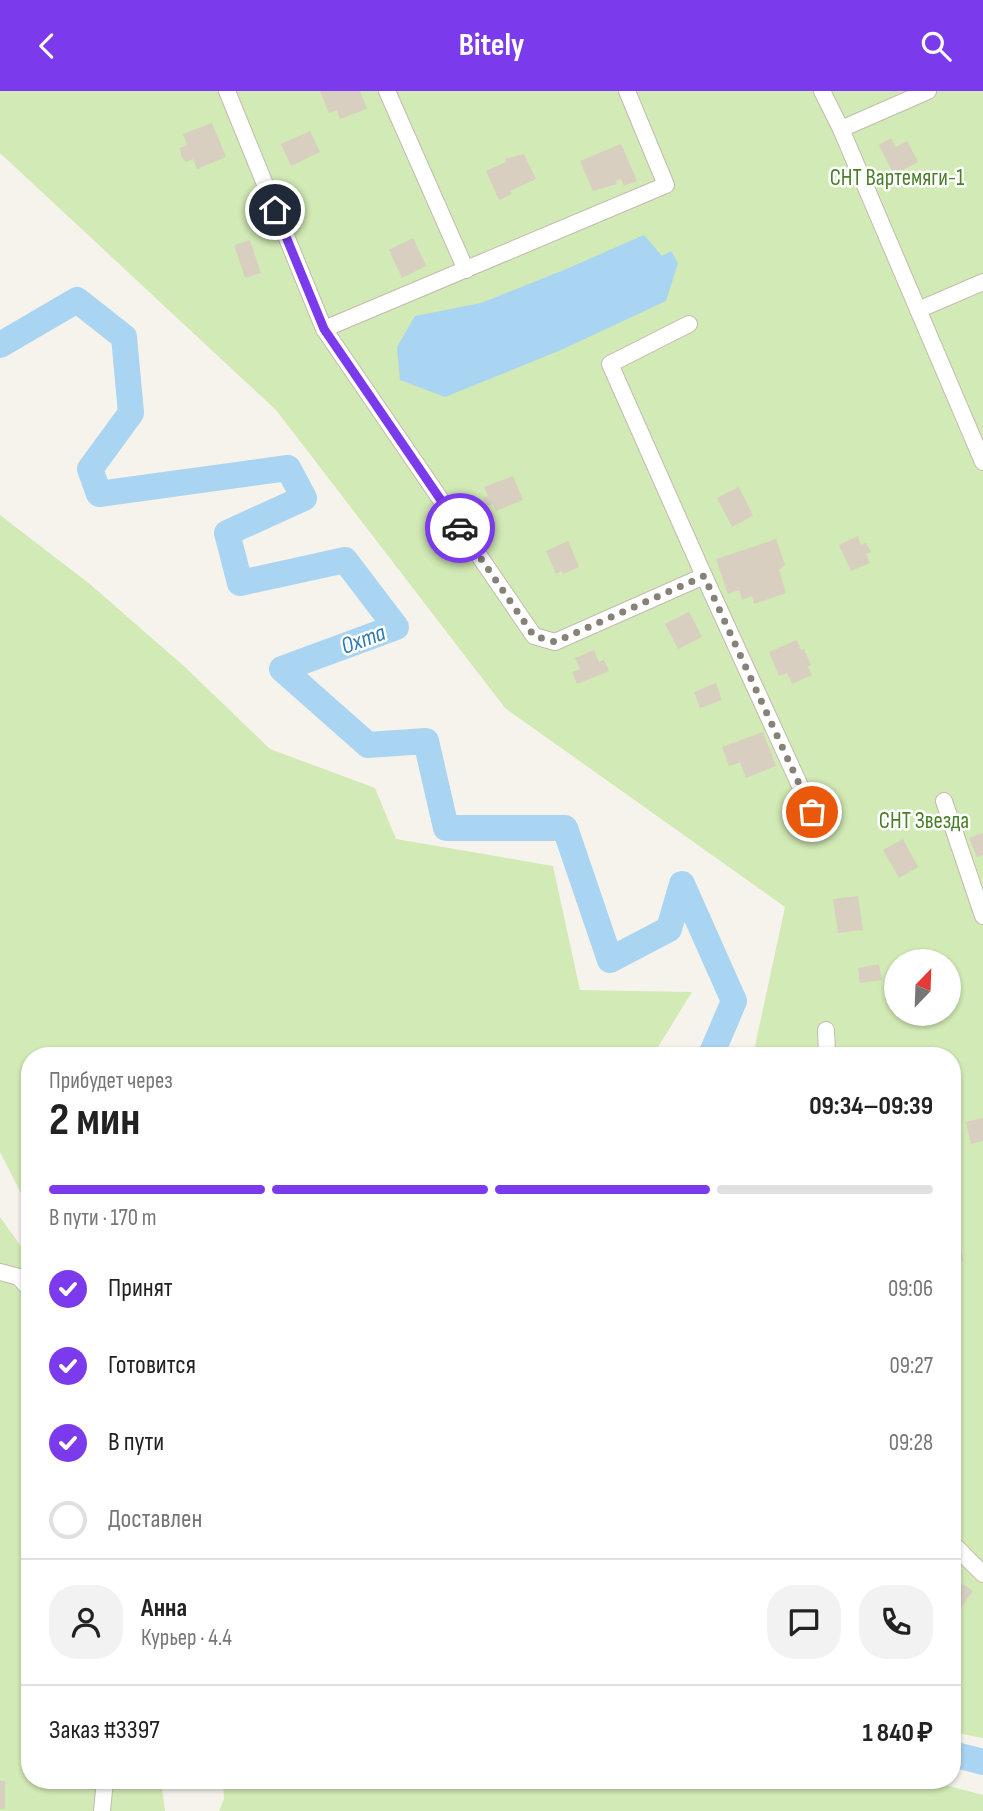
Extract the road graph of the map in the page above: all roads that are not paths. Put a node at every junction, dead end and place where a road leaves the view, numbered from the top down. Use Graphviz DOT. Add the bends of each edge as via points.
graph roads {
  1 [pos="227,91"];
  2 [pos="387,91"];
  3 [pos="627,91"];
  4 [pos="822,91"];
  5 [pos="928,91"];
  6 [pos="841,129"];
  7 [pos="466,270"];
  8 [pos="983,282"];
  9 [pos="918,310"];
  10 [pos="688,324"];
  11 [pos="324,329"];
  12 [pos="983,462"];
  13 [pos="704,576"];
  14 [pos="944,801"];
  15 [pos="812,812"];
  16 [pos="983,916"];
  17 [pos="826,1030"];
  18 [pos="827,1047"];
  19 [pos="0,1272"];
  20 [pos="21,1279"];
  21 [pos="961,1552"];
  22 [pos="983,1574"];
  23 [pos="103,1789"];
  24 [pos="102,1811"];
  1 -- 11 [label="street"];
  2 -- 7 [label="street"];
  3 -- 7 [label="street" via="666,185"];
  4 -- 6 [label="street"];
  5 -- 6 [label="street"];
  6 -- 9 [label="street"];
  7 -- 11 [label="street"];
  8 -- 9 [label="street"];
  9 -- 12 [label="street"];
  10 -- 13 [label="street" via="610,364"];
  11 -- 13 [label="street" via="534,636 555,642"];
  13 -- 15 [label="street"];
  14 -- 16 [label="street"];
  17 -- 18 [label="street"];
  19 -- 20 [label="street"];
  21 -- 22 [label="street"];
  23 -- 24 [label="street"];
}
